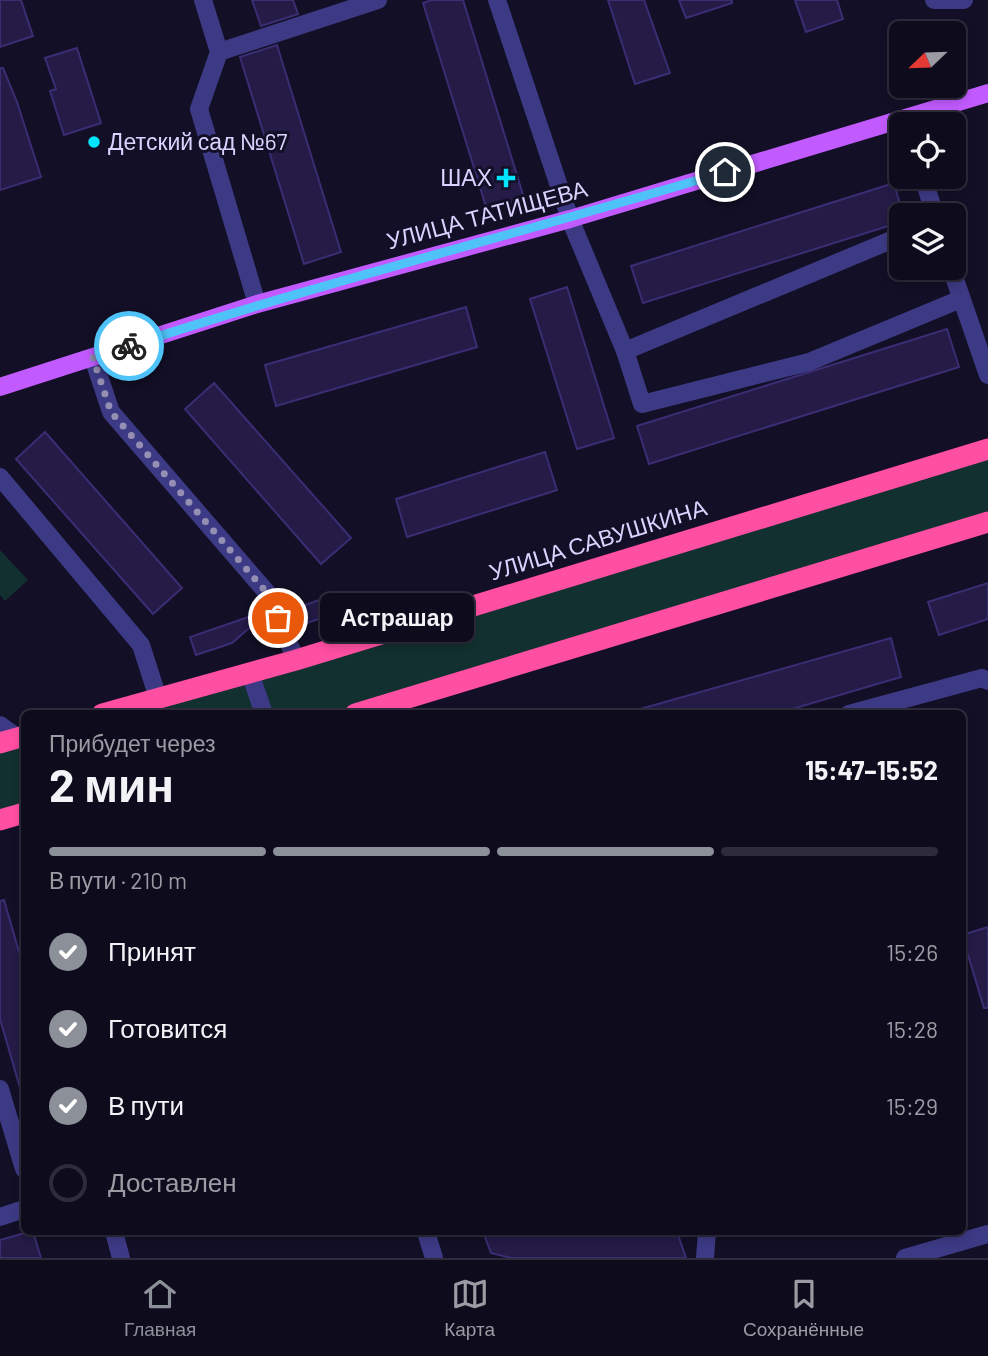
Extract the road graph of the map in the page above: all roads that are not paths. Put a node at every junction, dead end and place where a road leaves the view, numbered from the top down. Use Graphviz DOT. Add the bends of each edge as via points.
graph roads {
  1 [pos="203,0"];
  2 [pos="378,0"];
  3 [pos="497,0"];
  4 [pos="934,0"];
  5 [pos="961,1"];
  6 [pos="219,52"];
  7 [pos="988,93"];
  8 [pos="932,112"];
  9 [pos="889,126"];
  10 [pos="570,219"];
  11 [pos="889,241"];
  12 [pos="955,280"];
  13 [pos="961,299"];
  14 [pos="257,304"];
  15 [pos="625,351"];
  16 [pos="93,358"];
  17 [pos="988,375"];
  18 [pos="0,387"];
  19 [pos="988,449"];
  20 [pos="0,477"];
  21 [pos="988,522"];
  22 [pos="296,660"];
  23 [pos="250,673"];
  24 [pos="988,681"];
  25 [pos="158,698"];
  26 [pos="116,710"];
  27 [pos="263,710"];
  28 [pos="368,710"];
  29 [pos="864,710"];
  30 [pos="0,725"];
  31 [pos="14,739"];
  32 [pos="21,814"];
  33 [pos="0,820"];
  34 [pos="0,1089"];
  35 [pos="21,1159"];
  36 [pos="21,1210"];
  37 [pos="0,1217"];
  38 [pos="988,1234"];
  39 [pos="115,1235"];
  40 [pos="427,1235"];
  41 [pos="707,1235"];
  42 [pos="121,1258"];
  43 [pos="434,1258"];
  44 [pos="705,1258"];
  45 [pos="905,1258"];
  1 -- 6 [label="street"];
  2 -- 6 [label="street"];
  3 -- 10 [label="street"];
  4 -- 5 [label="street"];
  6 -- 14 [label="street" via="199,108"];
  7 -- 8 [label="main road, УЛИЦА ТАТИЩЕВА"];
  9 -- 10 [label="main road, УЛИЦА ТАТИЩЕВА"];
  10 -- 14 [label="main road, УЛИЦА ТАТИЩЕВА"];
  10 -- 15 [label="street"];
  11 -- 15 [label="street"];
  12 -- 13 [label="street"];
  13 -- 15 [label="street" via="809,362 642,404"];
  13 -- 17 [label="street"];
  14 -- 16 [label="main road, УЛИЦА ТАТИЩЕВА"];
  16 -- 18 [label="main road, УЛИЦА ТАТИЩЕВА"];
  16 -- 22 [label="street" via="111,412 268,594"];
  19 -- 22 [label="highway, УЛИЦА САВУШКИНА"];
  20 -- 25 [label="street" via="141,645"];
  21 -- 28 [label="highway"];
  22 -- 23 [label="highway, УЛИЦА САВУШКИНА"];
  23 -- 25 [label="highway, УЛИЦА САВУШКИНА"];
  23 -- 27 [label="street"];
  24 -- 29 [label="street" via="982,678"];
  25 -- 26 [label="highway, УЛИЦА САВУШКИНА"];
  30 -- 31 [label="street"];
  32 -- 33 [label="highway"];
  34 -- 35 [label="street"];
  36 -- 37 [label="street"];
  38 -- 45 [label="street"];
  39 -- 42 [label="street"];
  40 -- 43 [label="street"];
  41 -- 44 [label="street"];
}
